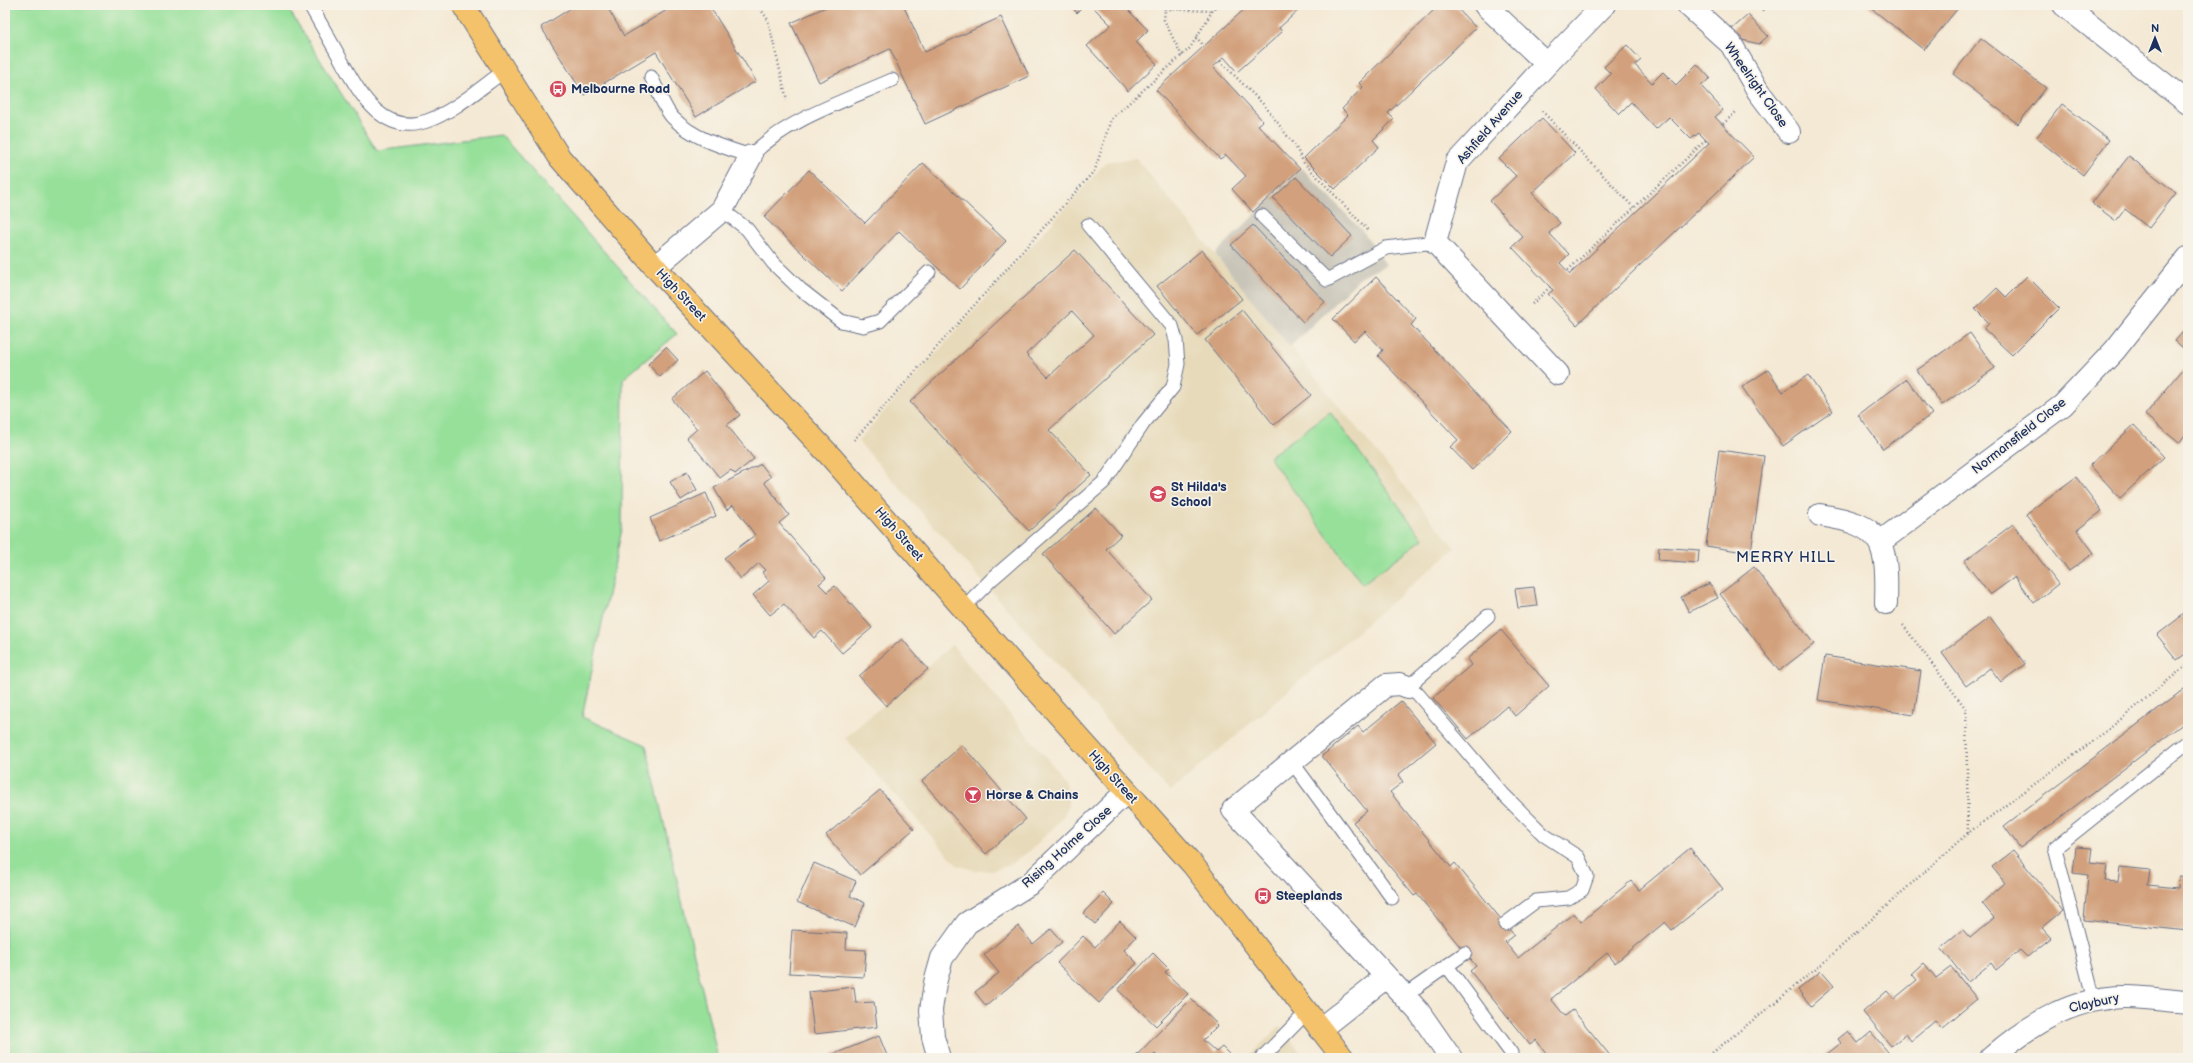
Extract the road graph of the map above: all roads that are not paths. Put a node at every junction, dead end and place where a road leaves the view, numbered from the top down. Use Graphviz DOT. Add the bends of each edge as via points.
graph roads {
  1 [pos="310,5"];
  2 [pos="463,5"];
  3 [pos="1485,5"];
  4 [pos="1604,5"];
  5 [pos="1688,5"];
  6 [pos="2064,5"];
  7 [pos="1547,64"];
  8 [pos="506,70"];
  9 [pos="651,77"];
  10 [pos="892,80"];
  11 [pos="2188,103"];
  12 [pos="1789,132"];
  13 [pos="751,156"];
  14 [pos="722,210"];
  15 [pos="1262,216"];
  16 [pos="1088,225"];
  17 [pos="1435,242"];
  18 [pos="2188,258"];
  19 [pos="655,267"];
  20 [pos="929,272"];
  21 [pos="1558,374"];
  22 [pos="1820,515"];
  23 [pos="1880,542"];
  24 [pos="1886,603"];
  25 [pos="963,608"];
  26 [pos="1488,616"];
  27 [pos="1408,687"];
  28 [pos="2188,742"];
  29 [pos="1292,762"];
  30 [pos="1126,792"];
  31 [pos="1392,898"];
  32 [pos="1505,924"];
  33 [pos="1465,953"];
  34 [pos="1447,966"];
  35 [pos="1386,976"];
  36 [pos="1404,996"];
  37 [pos="2094,1000"];
  38 [pos="2188,1002"];
  39 [pos="1307,1012"];
  40 [pos="1320,1029"];
  41 [pos="1511,1053"];
  42 [pos="939,1058"];
  43 [pos="1262,1058"];
  44 [pos="1343,1058"];
  45 [pos="1451,1058"];
  46 [pos="1991,1058"];
  1 -- 8 [label="lane" via="362,97 378,113 393,120 409,124 426,121 445,112"];
  2 -- 8 [label="main road, High Street"];
  3 -- 7 [label="street"];
  4 -- 7 [label="street, Ashfield Avenue"];
  5 -- 12 [label="street, Wheelright Close" via="1731,44 1758,92"];
  6 -- 11 [label="street"];
  7 -- 17 [label="street, Ashfield Avenue" via="1457,162"];
  8 -- 19 [label="main road, High Street" via="560,158"];
  9 -- 13 [label="lane" via="672,117 686,129 712,143"];
  10 -- 13 [label="lane" via="792,124 764,142"];
  13 -- 14 [label="street"];
  14 -- 19 [label="street"];
  14 -- 20 [label="lane" via="747,229 773,263 800,289 841,321 863,326 880,321"];
  15 -- 17 [label="lane" via="1327,280 1386,248"];
  16 -- 25 [label="lane" via="1172,326 1178,364 1173,387 1104,482 993,578"];
  17 -- 21 [label="street"];
  18 -- 23 [label="street, Normansfield Close" via="2115,350 2063,405"];
  19 -- 25 [label="main road, High Street" via="832,458"];
  22 -- 23 [label="street" via="1860,525 1874,534"];
  23 -- 24 [label="street" via="1887,575"];
  25 -- 30 [label="main road, High Street"];
  26 -- 27 [label="lane"];
  27 -- 29 [label="street" via="1400,684 1386,685"];
  27 -- 32 [label="lane" via="1503,794 1544,835 1578,857 1587,876 1582,890 1568,898 1536,901"];
  28 -- 37 [label="lane" via="2055,848"];
  29 -- 31 [label="lane"];
  29 -- 35 [label="street" via="1233,810"];
  30 -- 39 [label="main road, High Street" via="1193,865"];
  30 -- 42 [label="street, Rising Holme Close" via="1031,883 967,923 962,929 942,958 935,983 931,1010 933,1037"];
  33 -- 34 [label="lane"];
  34 -- 36 [label="lane"];
  34 -- 41 [label="lane"];
  35 -- 36 [label="street"];
  35 -- 40 [label="street"];
  36 -- 45 [label="street" via="1419,1012"];
  37 -- 38 [label="street, Claybury" via="2126,996"];
  37 -- 46 [label="street, Claybury" via="2065,1009 2037,1023"];
  39 -- 40 [label="main road, High Street"];
  39 -- 43 [label="lane"];
  40 -- 44 [label="main road, High Street"];
}
